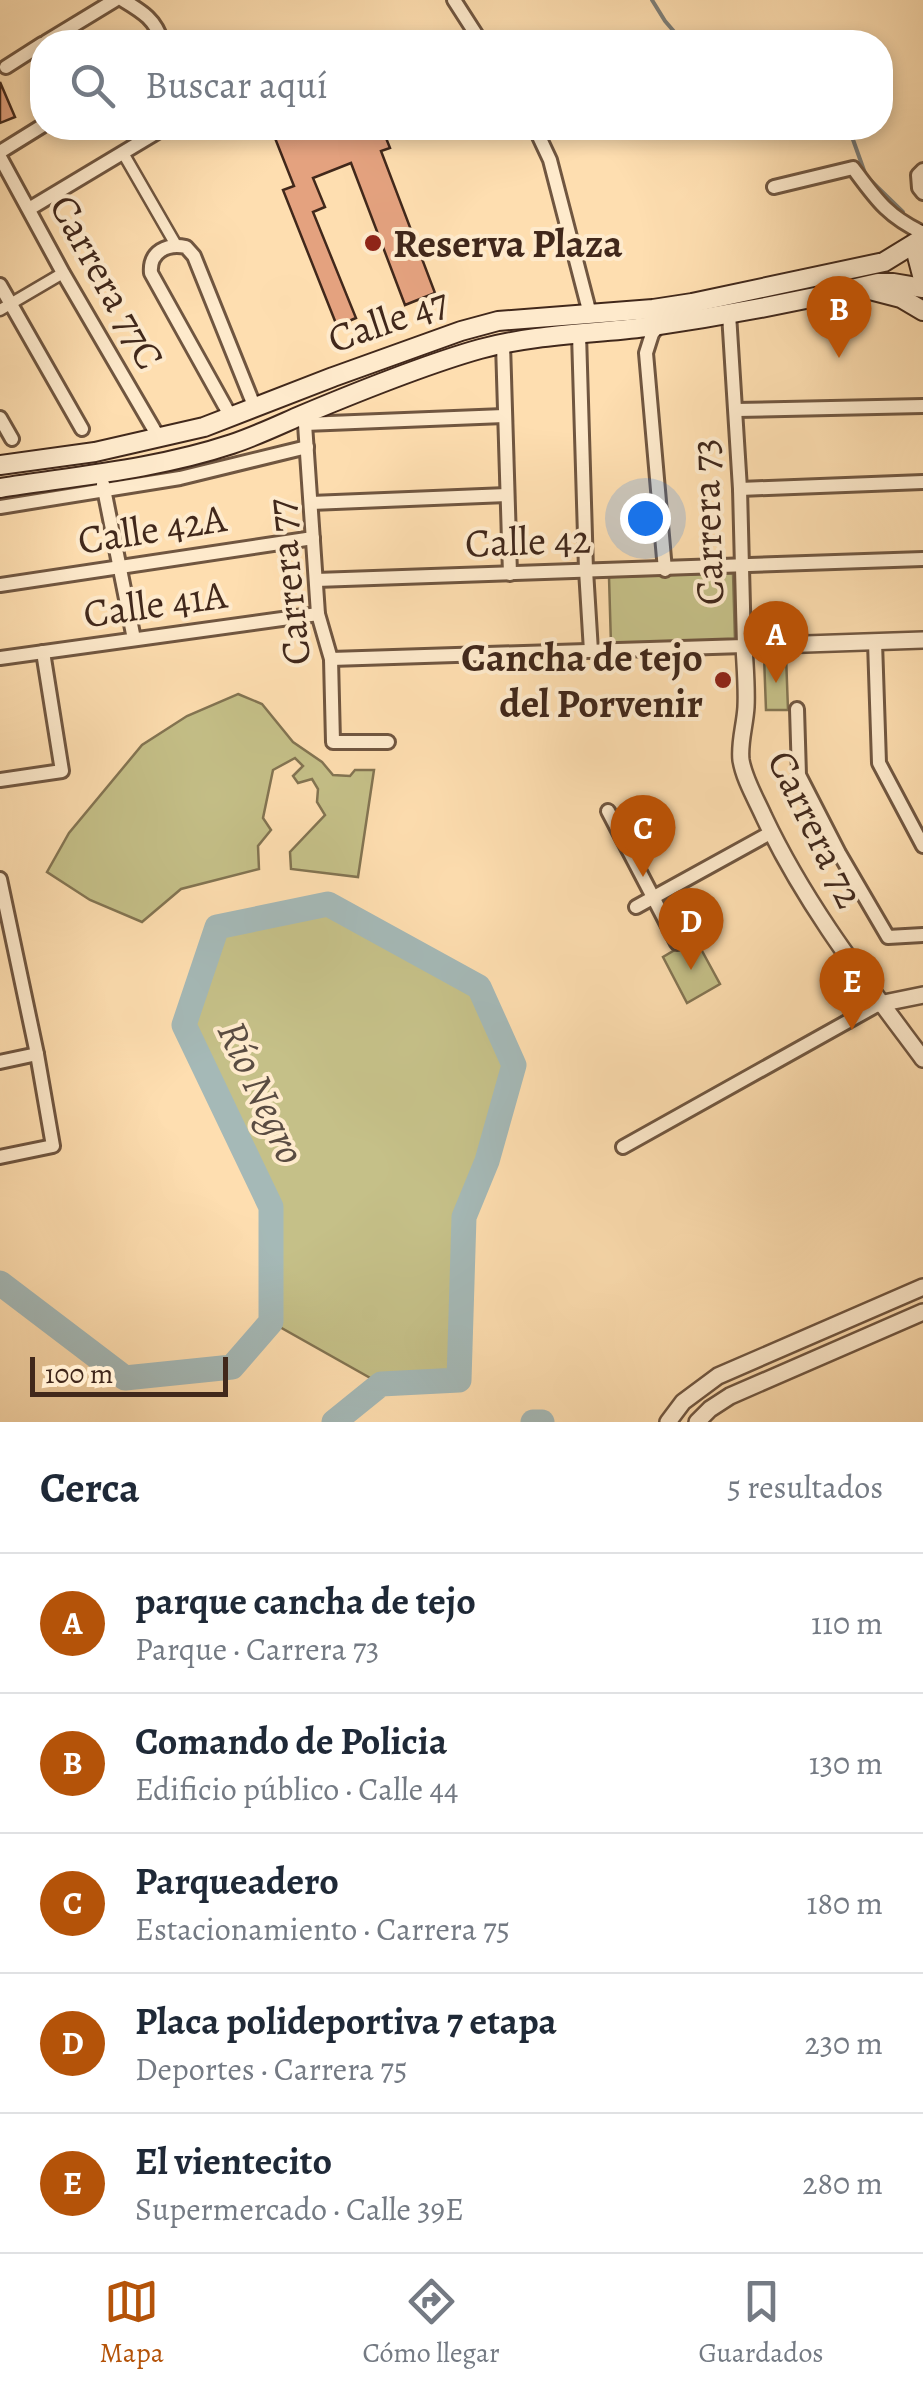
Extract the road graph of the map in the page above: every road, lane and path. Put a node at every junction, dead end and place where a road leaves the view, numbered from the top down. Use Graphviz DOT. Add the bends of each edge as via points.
graph roads {
  1 [pos="115,0"];
  2 [pos="123,0"];
  3 [pos="454,0"];
  4 [pos="67,30"];
  5 [pos="159,30"];
  6 [pos="473,30"];
  7 [pos="30,52"];
  8 [pos="6,67"];
  9 [pos="30,134"];
  10 [pos="144,140"];
  11 [pos="541,140"];
  12 [pos="123,153"];
  13 [pos="0,154"];
  14 [pos="923,170"];
  15 [pos="774,186"];
  16 [pos="923,193"];
  17 [pos="29,209"];
  18 [pos="922,236"];
  19 [pos="176,245"];
  20 [pos="63,273"];
  21 [pos="923,279"];
  22 [pos="0,286"];
  23 [pos="860,288"];
  24 [pos="923,288"];
  25 [pos="5,307"];
  26 [pos="923,310"];
  27 [pos="590,314"];
  28 [pos="729,314"];
  29 [pos="660,324"];
  30 [pos="580,334"];
  31 [pos="504,344"];
  32 [pos="923,406"];
  33 [pos="255,408"];
  34 [pos="736,410"];
  35 [pos="504,416"];
  36 [pos="231,417"];
  37 [pos="0,418"];
  38 [pos="304,420"];
  39 [pos="82,429"];
  40 [pos="12,438"];
  41 [pos="159,438"];
  42 [pos="307,447"];
  43 [pos="0,465"];
  44 [pos="102,481"];
  45 [pos="923,482"];
  46 [pos="0,488"];
  47 [pos="740,489"];
  48 [pos="508,495"];
  49 [pos="311,503"];
  50 [pos="0,507"];
  51 [pos="313,538"];
  52 [pos="923,560"];
  53 [pos="120,566"];
  54 [pos="743,567"];
  55 [pos="586,570"];
  56 [pos="665,570"];
  57 [pos="510,574"];
  58 [pos="316,580"];
  59 [pos="0,585"];
  60 [pos="318,614"];
  61 [pos="134,639"];
  62 [pos="923,640"];
  63 [pos="875,642"];
  64 [pos="744,646"];
  65 [pos="771,646"];
  66 [pos="591,651"];
  67 [pos="43,652"];
  68 [pos="0,658"];
  69 [pos="330,660"];
  70 [pos="745,673"];
  71 [pos="797,710"];
  72 [pos="744,729"];
  73 [pos="388,742"];
  74 [pos="0,780"];
  75 [pos="608,812"];
  76 [pos="772,832"];
  77 [pos="923,846"];
  78 [pos="0,880"];
  79 [pos="653,898"];
  80 [pos="636,906"];
  81 [pos="923,935"];
  82 [pos="677,943"];
  83 [pos="923,995"];
  84 [pos="880,1004"];
  85 [pos="38,1054"];
  86 [pos="923,1059"];
  87 [pos="0,1062"];
  88 [pos="623,1146"];
  89 [pos="0,1157"];
  90 [pos="923,1287"];
  91 [pos="923,1312"];
  92 [pos="668,1422"];
  93 [pos="697,1422"];
  1 -- 4 [label="street"];
  2 -- 5 [label="street"];
  3 -- 6 [label="street"];
  7 -- 8 [label="street"];
  9 -- 13 [label="street"];
  10 -- 12 [label="street"];
  11 -- 27 [label="street"];
  12 -- 17 [label="street"];
  12 -- 19 [label="street"];
  13 -- 17 [label="street, Carrera 77C"];
  14 -- 16 [label="street"];
  15 -- 18 [label="street" via="853,168 884,209"];
  17 -- 20 [label="street, Carrera 77C"];
  18 -- 21 [label="main road" via="917,256"];
  18 -- 27 [label="main road, Calle 47" via="893,258 856,269 672,306"];
  19 -- 33 [label="street" via="190,250 199,265"];
  19 -- 36 [label="street" via="152,260 151,273"];
  20 -- 25 [label="street"];
  20 -- 41 [label="street, Carrera 77C"];
  22 -- 25 [label="street"];
  23 -- 24 [label="main road, Calle 47"];
  23 -- 26 [label="main road"];
  23 -- 28 [label="main road, Calle 47"];
  25 -- 39 [label="street"];
  27 -- 33 [label="main road, Calle 47" via="461,330"];
  28 -- 29 [label="main road, Calle 47"];
  28 -- 34 [label="street, Carrera 73"];
  29 -- 30 [label="main road, Calle 47"];
  29 -- 56 [label="street" via="646,353"];
  30 -- 31 [label="main road, Calle 47"];
  30 -- 55 [label="street"];
  31 -- 35 [label="street"];
  31 -- 38 [label="main road, Calle 47"];
  32 -- 34 [label="street"];
  33 -- 36 [label="main road, Calle 47"];
  34 -- 47 [label="street, Carrera 73"];
  35 -- 38 [label="street"];
  35 -- 48 [label="street"];
  36 -- 41 [label="main road, Calle 47"];
  37 -- 40 [label="street"];
  38 -- 42 [label="street, Carrera 77"];
  38 -- 44 [label="main road, Calle 47"];
  41 -- 43 [label="main road, Calle 47"];
  42 -- 44 [label="street, Calle 47" via="180,478"];
  42 -- 49 [label="street, Carrera 77"];
  44 -- 46 [label="main road, Calle 47"];
  44 -- 50 [label="street, Calle 47"];
  44 -- 53 [label="street"];
  45 -- 47 [label="street"];
  47 -- 54 [label="street, Carrera 73"];
  48 -- 49 [label="street"];
  48 -- 57 [label="street"];
  49 -- 51 [label="street, Carrera 77"];
  51 -- 53 [label="street, Calle 42A"];
  51 -- 58 [label="street, Carrera 77"];
  52 -- 54 [label="street, Calle 42"];
  53 -- 59 [label="street, Calle 42A"];
  53 -- 61 [label="street"];
  54 -- 56 [label="street, Calle 42"];
  54 -- 64 [label="street, Carrera 73"];
  55 -- 56 [label="street, Calle 42"];
  55 -- 57 [label="street, Calle 42"];
  55 -- 66 [label="street"];
  57 -- 58 [label="street, Calle 42"];
  58 -- 60 [label="street, Carrera 77"];
  60 -- 61 [label="street, Calle 41A"];
  60 -- 69 [label="street, Carrera 77"];
  61 -- 67 [label="street, Calle 41A"];
  62 -- 63 [label="street"];
  63 -- 65 [label="street"];
  63 -- 77 [label="street" via="879,764"];
  64 -- 65 [label="street"];
  64 -- 66 [label="street"];
  64 -- 70 [label="street, Carrera 73"];
  65 -- 70 [label="street"];
  66 -- 69 [label="street"];
  67 -- 68 [label="street, Calle 41A"];
  67 -- 74 [label="street" via="62,771"];
  69 -- 73 [label="street, Carrera 77" via="333,742"];
  70 -- 72 [label="street, Carrera 73"];
  71 -- 81 [label="street, Carrera 72" via="798,774 838,853 888,937"];
  72 -- 76 [label="street, Carrera 72" via="741,762"];
  75 -- 79 [label="street"];
  76 -- 79 [label="street"];
  76 -- 84 [label="street, Carrera 72" via="830,934"];
  78 -- 85 [label="street"];
  79 -- 80 [label="street"];
  79 -- 82 [label="street"];
  83 -- 84 [label="street"];
  84 -- 86 [label="street, Carrera 72"];
  84 -- 88 [label="street"];
  85 -- 87 [label="street"];
  85 -- 89 [label="street" via="53,1146"];
  90 -- 92 [label="street" via="718,1376"];
  91 -- 93 [label="street" via="730,1396"];
}
